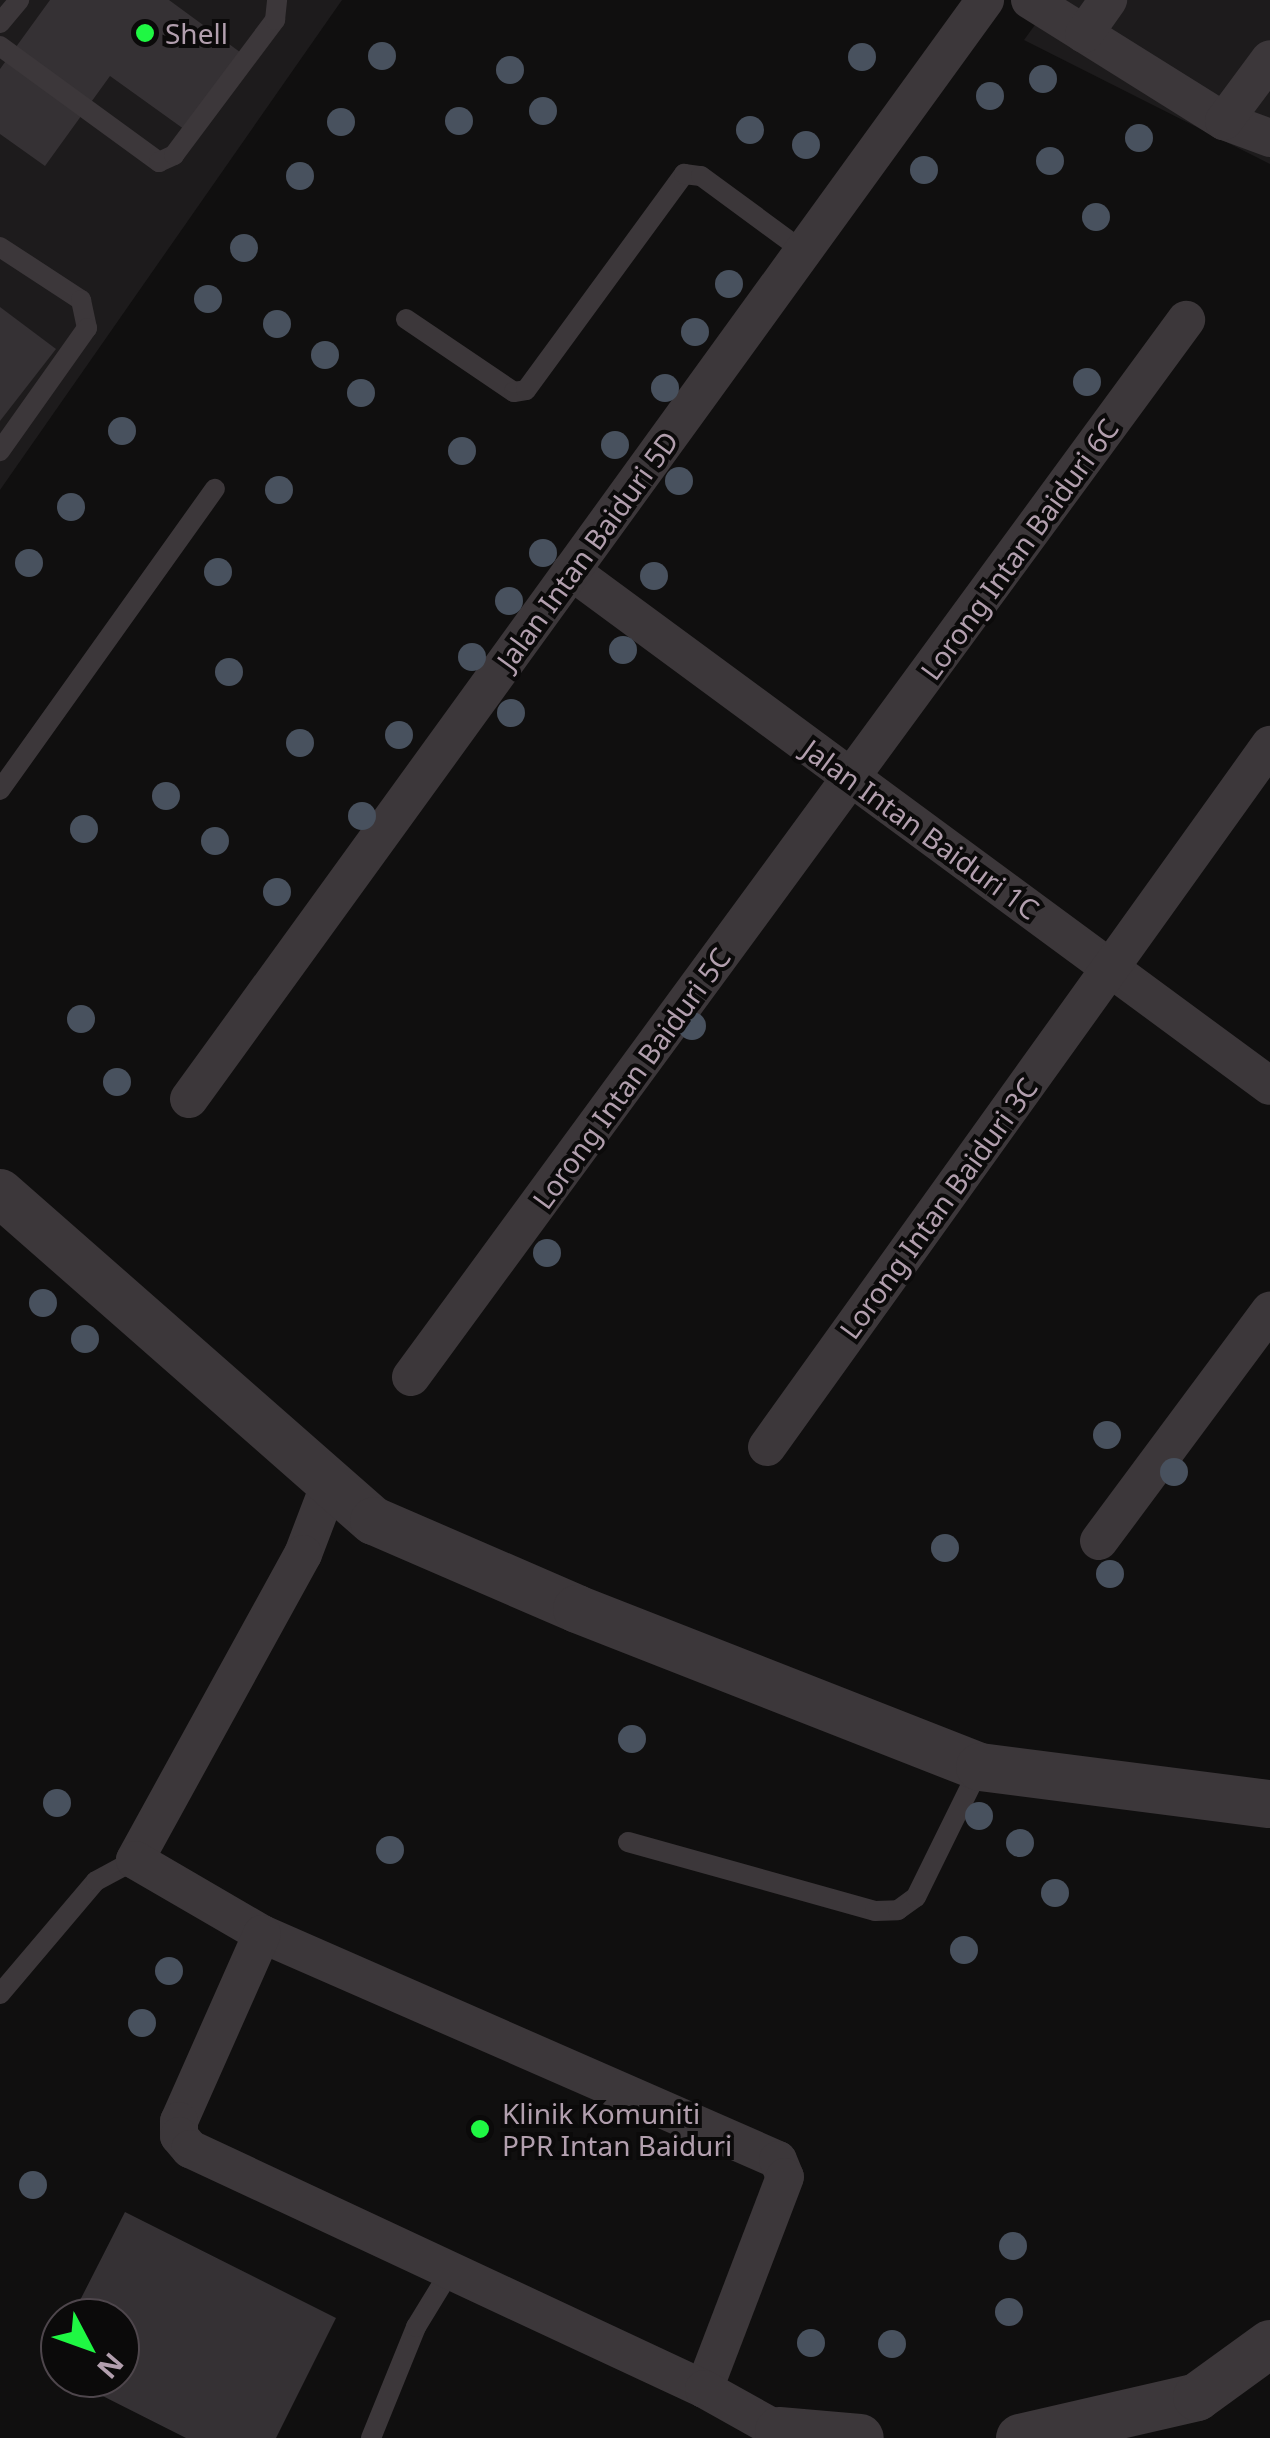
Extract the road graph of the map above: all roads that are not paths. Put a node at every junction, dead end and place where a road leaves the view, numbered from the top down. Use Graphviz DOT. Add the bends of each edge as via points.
graph roads {
  1 [pos="18,0"];
  2 [pos="277,0"];
  3 [pos="984,0"];
  4 [pos="1030,0"];
  5 [pos="1108,0"];
  6 [pos="0,23"];
  7 [pos="1084,34"];
  8 [pos="0,46"];
  9 [pos="1270,59"];
  10 [pos="1224,121"];
  11 [pos="1270,138"];
  12 [pos="0,247"];
  13 [pos="803,250"];
  14 [pos="406,319"];
  15 [pos="1186,320"];
  16 [pos="0,451"];
  17 [pos="215,488"];
  18 [pos="572,571"];
  19 [pos="1270,745"];
  20 [pos="852,778"];
  21 [pos="0,790"];
  22 [pos="1110,968"];
  23 [pos="1270,1086"];
  24 [pos="189,1100"];
  25 [pos="0,1193"];
  26 [pos="1270,1311"];
  27 [pos="410,1378"];
  28 [pos="766,1447"];
  29 [pos="329,1486"];
  30 [pos="1099,1541"];
  31 [pos="980,1768"];
  32 [pos="1270,1804"];
  33 [pos="628,1842"];
  34 [pos="134,1860"];
  35 [pos="262,1934"];
  36 [pos="0,1994"];
  37 [pos="452,2268"];
  38 [pos="1270,2344"];
  39 [pos="704,2389"];
  40 [pos="1121,2426"];
  41 [pos="778,2435"];
  42 [pos="371,2438"];
  43 [pos="860,2438"];
  44 [pos="1020,2438"];
  1 -- 6 [label="lane"];
  2 -- 8 [label="lane" via="275,20 174,155 160,162"];
  3 -- 13 [label="street, Jalan Intan Baiduri 5D"];
  4 -- 7 [label="street"];
  5 -- 7 [label="street"];
  7 -- 10 [label="street"];
  9 -- 10 [label="street"];
  10 -- 11 [label="street"];
  12 -- 16 [label="lane" via="81,300 87,328"];
  13 -- 14 [label="lane" via="701,176 684,174 526,390 514,392"];
  13 -- 18 [label="street, Jalan Intan Baiduri 5D"];
  15 -- 20 [label="street, Lorong Intan Baiduri 6C"];
  17 -- 21 [label="lane"];
  18 -- 20 [label="street, Jalan Intan Baiduri 1C"];
  18 -- 24 [label="street, Jalan Intan Baiduri 5D"];
  19 -- 22 [label="street, Lorong Intan Baiduri 3C"];
  20 -- 22 [label="street, Jalan Intan Baiduri 1C"];
  20 -- 27 [label="street, Lorong Intan Baiduri 5C"];
  22 -- 23 [label="street, Jalan Intan Baiduri 1C"];
  22 -- 28 [label="street, Lorong Intan Baiduri 3C"];
  25 -- 29 [label="street"];
  26 -- 30 [label="street"];
  29 -- 31 [label="street" via="374,1521"];
  29 -- 34 [label="street" via="302,1554"];
  31 -- 32 [label="street"];
  31 -- 33 [label="lane" via="916,1897 898,1910 876,1911"];
  34 -- 35 [label="street"];
  34 -- 36 [label="lane" via="96,1881"];
  35 -- 37 [label="street" via="178,2121 179,2136 190,2149"];
  35 -- 39 [label="street" via="778,2160 785,2177"];
  37 -- 39 [label="street"];
  37 -- 42 [label="lane" via="416,2327"];
  38 -- 40 [label="street" via="1197,2397"];
  39 -- 41 [label="street"];
  40 -- 44 [label="street"];
  41 -- 43 [label="street"];
}
